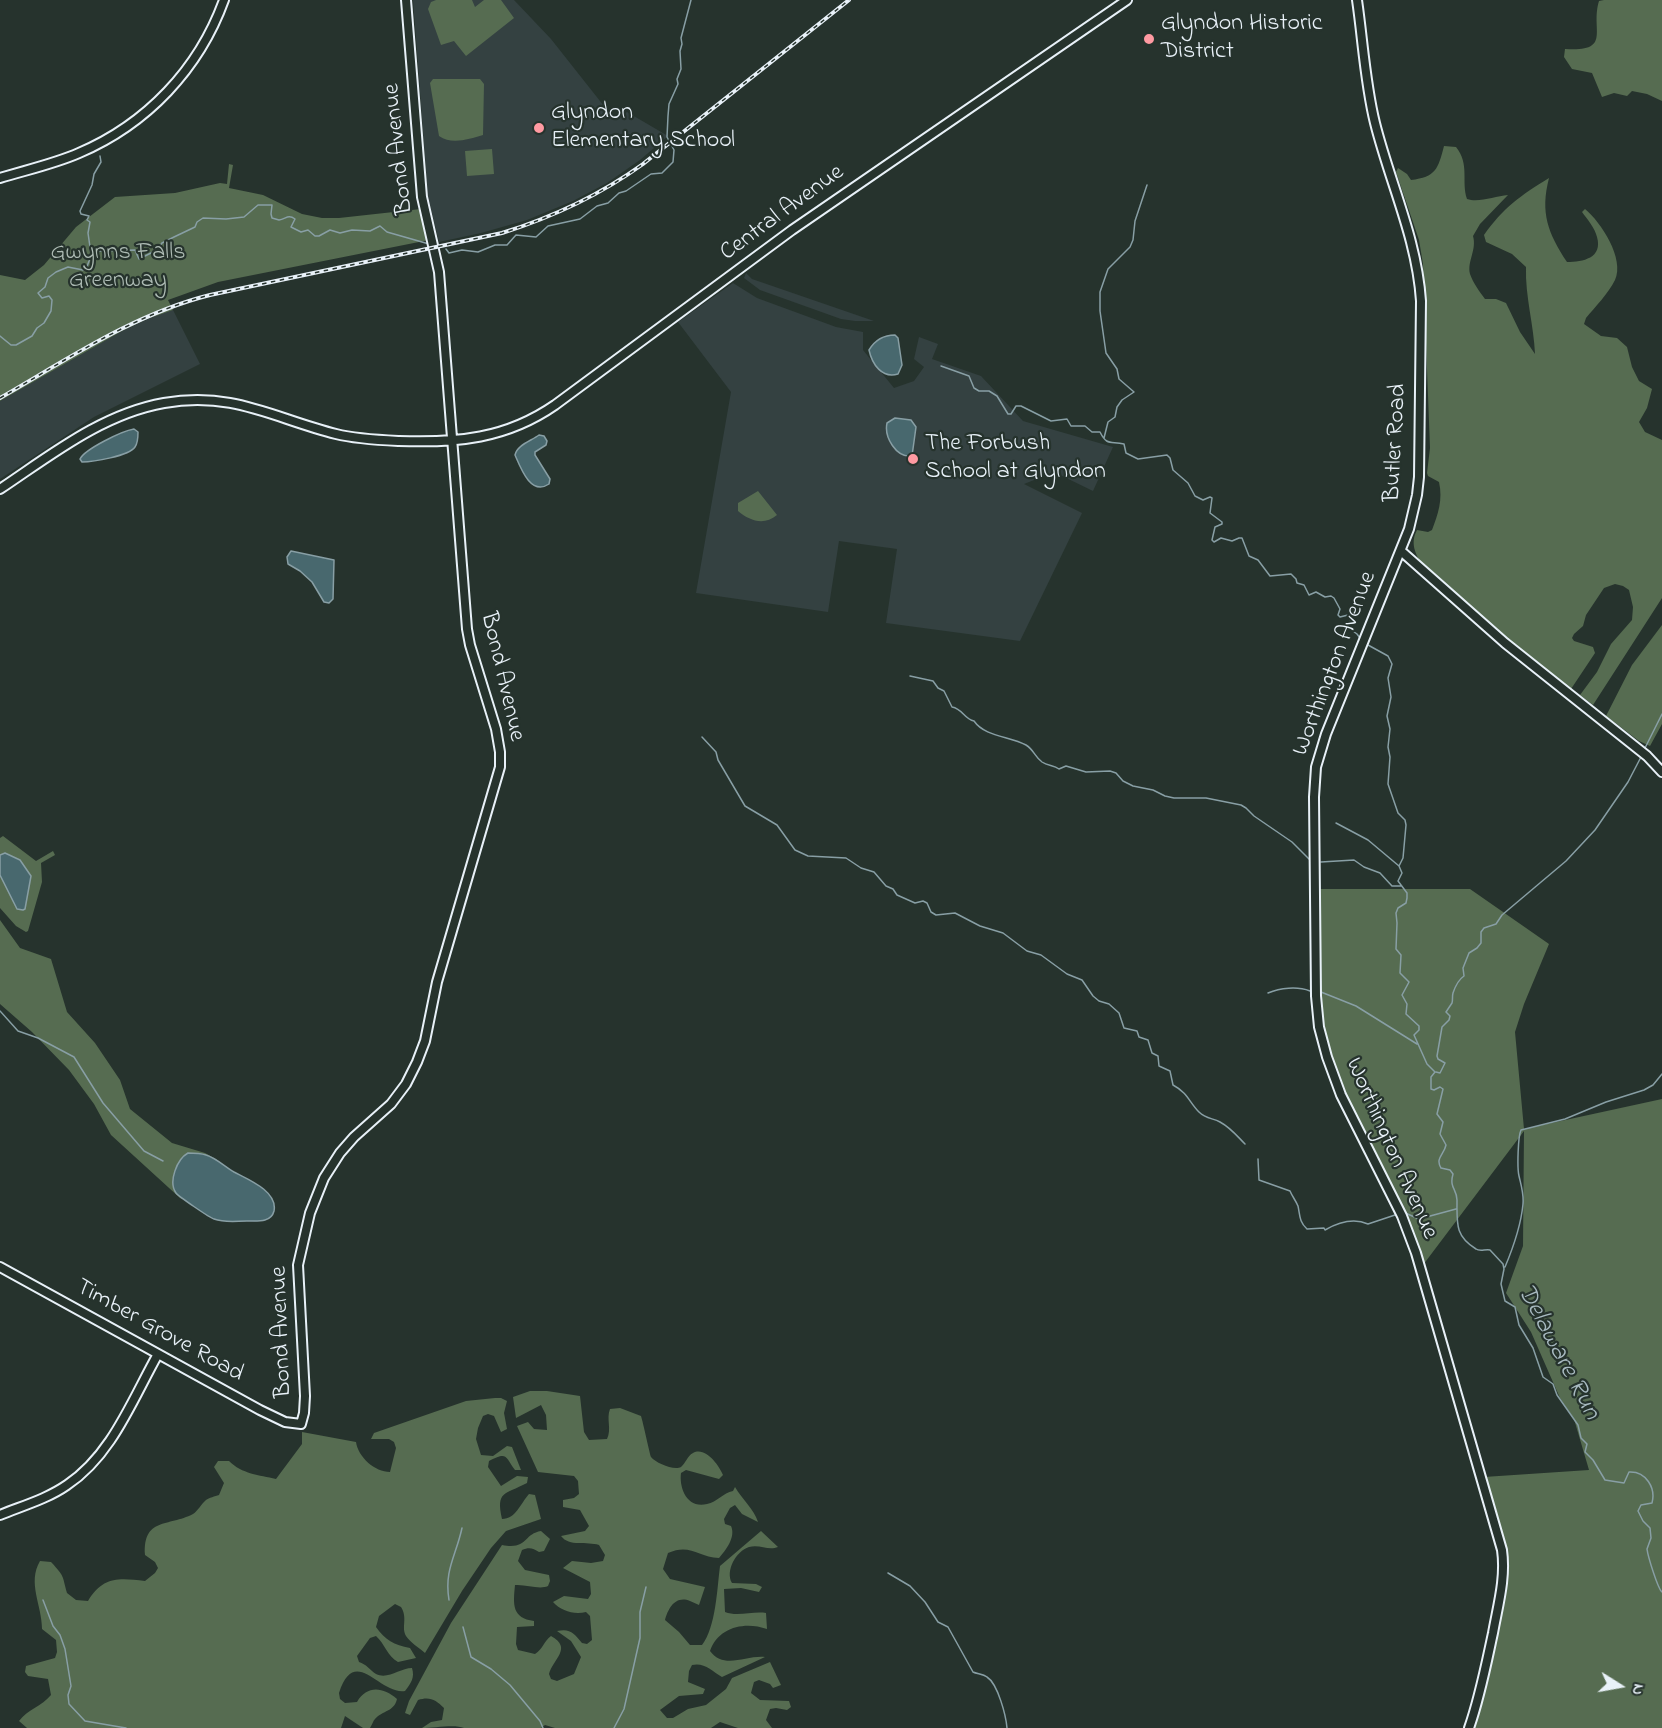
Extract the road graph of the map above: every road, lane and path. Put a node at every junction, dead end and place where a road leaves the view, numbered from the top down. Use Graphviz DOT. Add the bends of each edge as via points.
graph roads {
  1 [pos="224,0"];
  2 [pos="406,0"];
  3 [pos="1127,0"];
  4 [pos="1357,0"];
  5 [pos="0,178"];
  6 [pos="454,442"];
  7 [pos="0,489"];
  8 [pos="1401,551"];
  9 [pos="1662,772"];
  10 [pos="0,1267"];
  11 [pos="158,1354"];
  12 [pos="301,1424"];
  13 [pos="0,1515"];
  14 [pos="1469,1728"];
  1 -- 5 [label="main road" via="191,65 141,117 78,154"];
  2 -- 6 [label="main road, Bond Avenue" via="422,197 440,272"];
  3 -- 6 [label="main road, Central Avenue" via="792,230 543,413 497,433"];
  4 -- 8 [label="main road, Butler Road" via="1374,120 1410,236 1420,287 1419,477 1413,516"];
  6 -- 7 [label="main road, Central Avenue" via="358,438 250,406 206,400 176,402 136,410 106,422"];
  6 -- 12 [label="main road, Bond Avenue" via="467,629 496,729 500,767 436,982 417,1062 391,1104 340,1153 310,1212 298,1265 305,1396"];
  8 -- 9 [label="main road" via="1475,618"];
  8 -- 14 [label="main road, Worthington Avenue" via="1316,766 1316,996 1323,1043 1341,1095 1416,1252 1502,1550 1500,1595 1481,1692"];
  10 -- 11 [label="main road, Timber Grove Road"];
  11 -- 12 [label="main road, Timber Grove Road" via="281,1421"];
  11 -- 13 [label="main road" via="94,1462 65,1486"];
}
